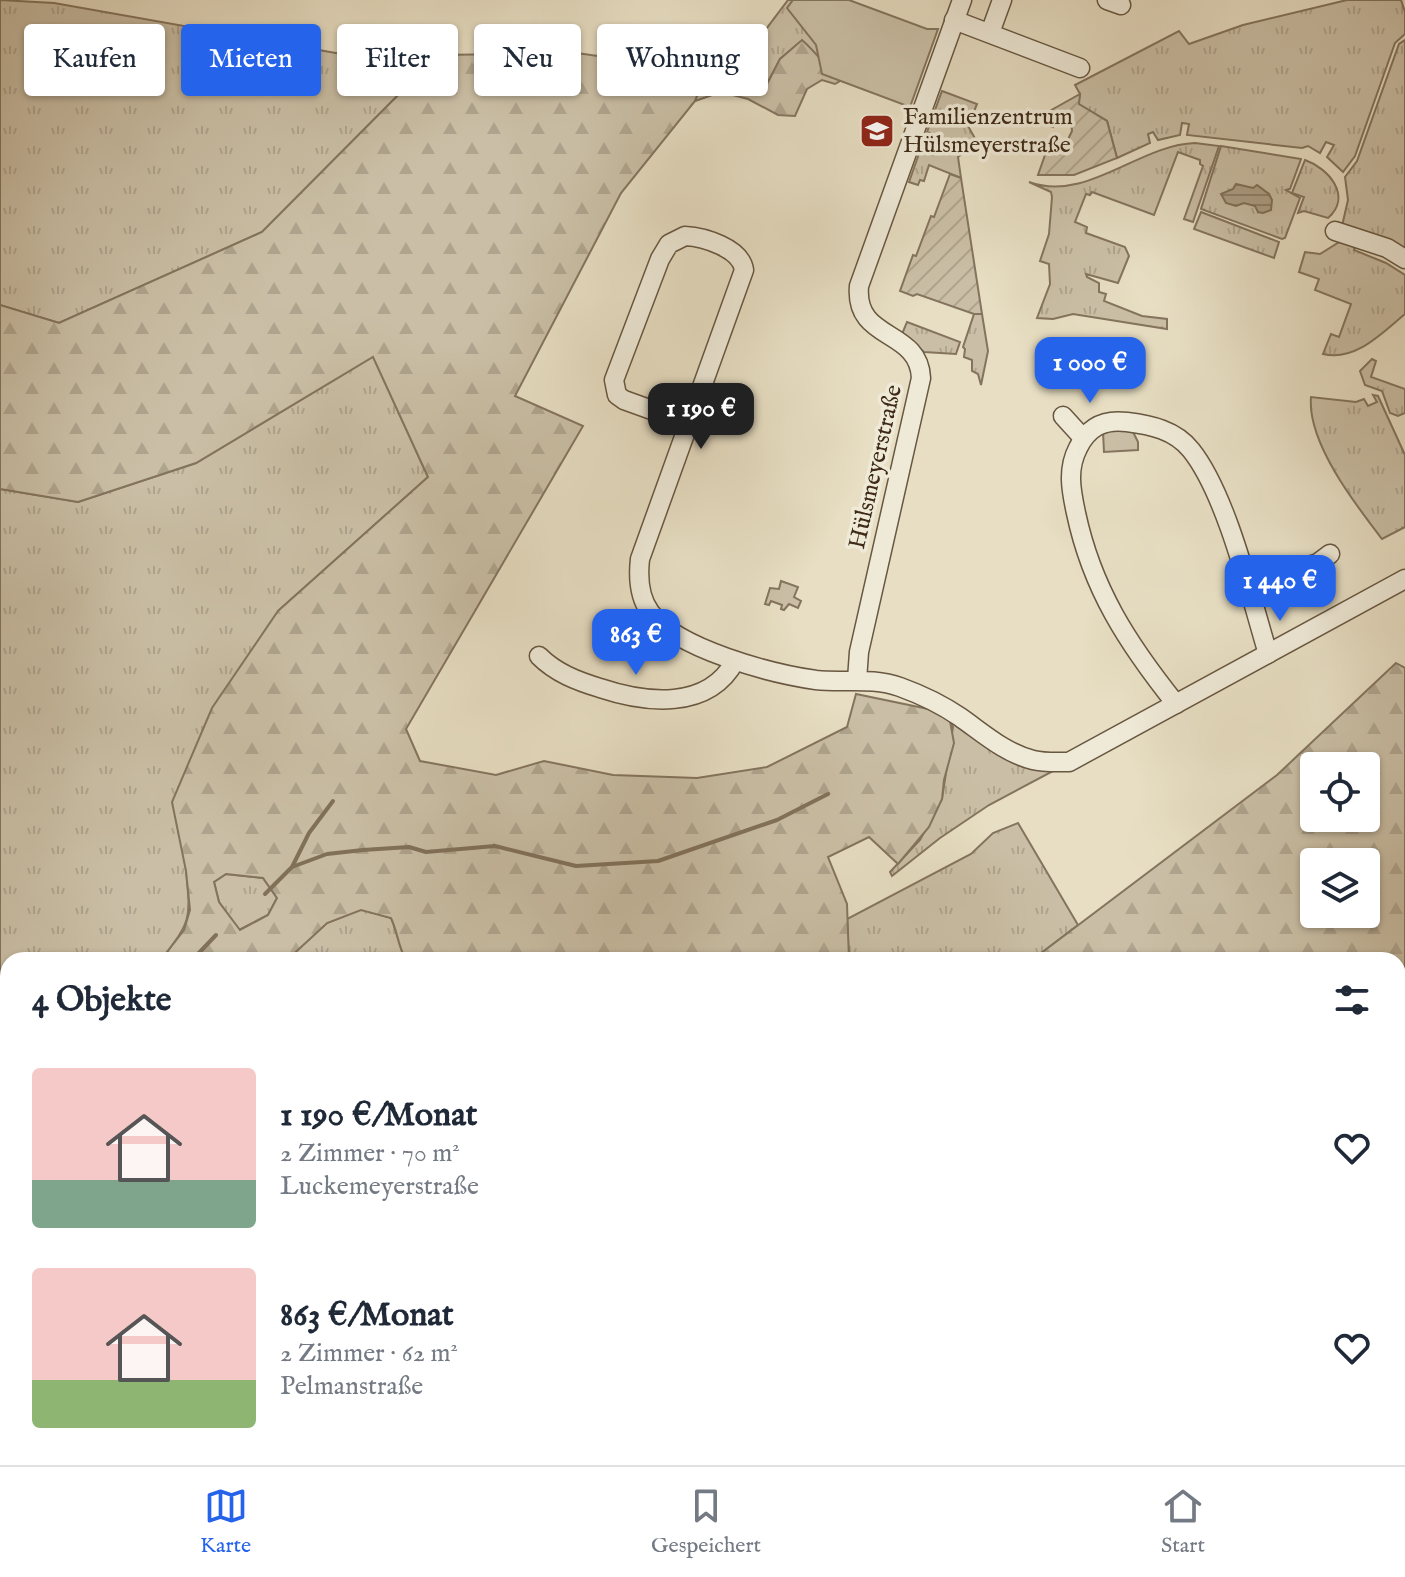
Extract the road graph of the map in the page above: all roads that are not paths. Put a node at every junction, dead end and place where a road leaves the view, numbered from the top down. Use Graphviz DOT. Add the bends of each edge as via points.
graph roads {
  1 [pos="962,0"];
  2 [pos="1002,0"];
  3 [pos="954,20"];
  4 [pos="990,33"];
  5 [pos="1080,68"];
  6 [pos="1335,231"];
  7 [pos="1405,259"];
  8 [pos="1063,416"];
  9 [pos="688,423"];
  10 [pos="1083,438"];
  11 [pos="1330,554"];
  12 [pos="1405,579"];
  13 [pos="1247,585"];
  14 [pos="1268,654"];
  15 [pos="539,656"];
  16 [pos="735,661"];
  17 [pos="857,680"];
  18 [pos="1176,704"];
  1 -- 3 [label="street, Hülsmeyerstraße"];
  2 -- 4 [label="street"];
  3 -- 4 [label="street"];
  3 -- 17 [label="street, Hülsmeyerstraße" via="859,286 863,315 916,355 921,378"];
  4 -- 5 [label="street"];
  6 -- 7 [label="street"];
  8 -- 10 [label="street"];
  9 -- 9 [label="street" via="744,270 734,252 685,236 669,244 660,259 614,380 617,395 624,400"];
  9 -- 16 [label="street" via="640,559 640,589 659,621"];
  10 -- 13 [label="street" via="1112,420 1159,427 1187,445 1222,509"];
  10 -- 18 [label="street" via="1074,454 1070,486 1093,576 1119,625"];
  11 -- 13 [label="street" via="1318,563"];
  12 -- 14 [label="street"];
  13 -- 14 [label="street"];
  14 -- 18 [label="street"];
  15 -- 16 [label="street" via="558,672 645,700 679,698 711,688"];
  16 -- 17 [label="street" via="792,676"];
  17 -- 18 [label="street" via="895,685 935,701 1023,756 1050,762 1069,762"];
}
